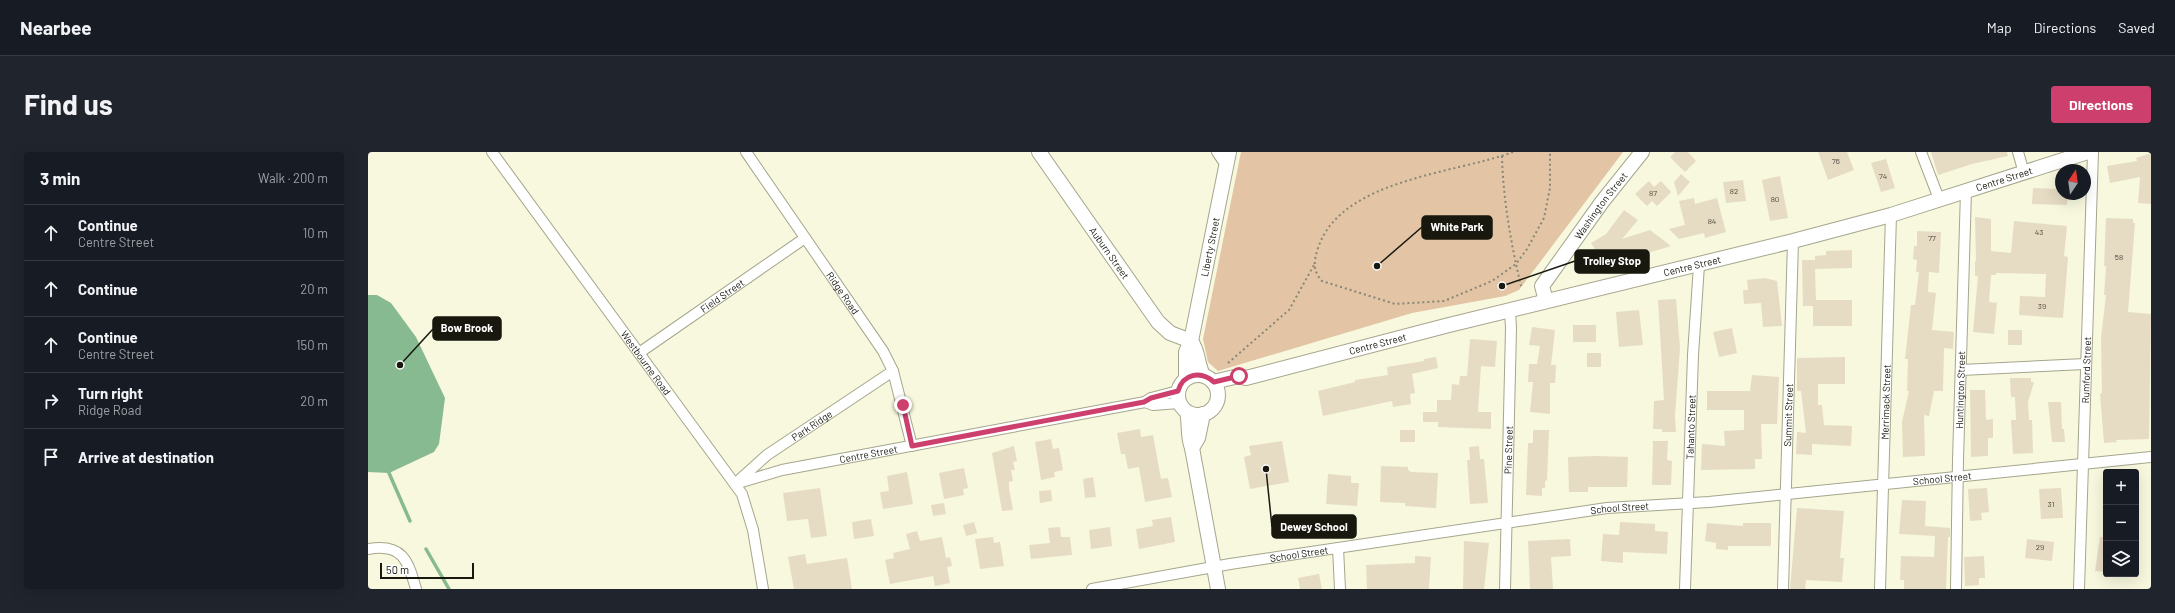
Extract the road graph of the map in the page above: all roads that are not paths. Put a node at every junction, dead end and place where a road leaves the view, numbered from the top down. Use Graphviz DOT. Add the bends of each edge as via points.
graph roads {
  1 [pos="492,152"];
  2 [pos="746,152"];
  3 [pos="1038,152"];
  4 [pos="1217,152"];
  5 [pos="1642,152"];
  6 [pos="1921,152"];
  7 [pos="2018,152"];
  8 [pos="2088,152"];
  9 [pos="2093,152"];
  10 [pos="1228,158"];
  11 [pos="2024,173"];
  12 [pos="1966,191"];
  13 [pos="1939,199"];
  14 [pos="1891,215"];
  15 [pos="805,238"];
  16 [pos="1793,241"];
  17 [pos="1699,265"];
  18 [pos="1546,301"];
  19 [pos="1510,311"];
  20 [pos="1191,341"];
  21 [pos="639,353"];
  22 [pos="2085,364"];
  23 [pos="1961,370"];
  24 [pos="893,371"];
  25 [pos="1186,378"];
  26 [pos="1208,378"];
  27 [pos="1246,378"];
  28 [pos="1218,398"];
  29 [pos="1181,402"];
  30 [pos="1203,414"];
  31 [pos="912,446"];
  32 [pos="1192,448"];
  33 [pos="2151,457"];
  34 [pos="2082,464"];
  35 [pos="1957,476"];
  36 [pos="1883,483"];
  37 [pos="735,484"];
  38 [pos="1785,495"];
  39 [pos="1688,503"];
  40 [pos="1506,522"];
  41 [pos="1338,548"];
  42 [pos="368,549"];
  43 [pos="1214,566"];
  44 [pos="416,589"];
  45 [pos="763,589"];
  46 [pos="1092,589"];
  47 [pos="1218,589"];
  48 [pos="1340,589"];
  49 [pos="1504,589"];
  50 [pos="1685,589"];
  51 [pos="1782,589"];
  52 [pos="1880,589"];
  53 [pos="1956,589"];
  54 [pos="2079,589"];
  1 -- 21 [label="street, Westbourne Road"];
  2 -- 15 [label="street, Ridge Road"];
  3 -- 20 [label="street, Auburn Street" via="1158,322 1170,333"];
  4 -- 10 [label="street"];
  5 -- 18 [label="street, Washington Street" via="1602,202 1542,286"];
  6 -- 13 [label="street"];
  7 -- 11 [label="street"];
  8 -- 11 [label="street, Centre Street"];
  9 -- 22 [label="street, Rumford Street"];
  10 -- 20 [label="street, Liberty Street"];
  11 -- 12 [label="street, Centre Street"];
  12 -- 13 [label="street, Centre Street"];
  12 -- 23 [label="street, Huntington Street"];
  13 -- 14 [label="street, Centre Street"];
  14 -- 16 [label="street, Centre Street"];
  14 -- 36 [label="street, Merrimack Street"];
  15 -- 21 [label="street, Field Street"];
  15 -- 24 [label="street, Ridge Road" via="883,351"];
  16 -- 17 [label="street, Centre Street"];
  16 -- 38 [label="street, Summit Street"];
  17 -- 18 [label="street, Centre Street"];
  17 -- 39 [label="street, Tahanto Street"];
  18 -- 19 [label="street, Centre Street"];
  19 -- 27 [label="street, Centre Street"];
  19 -- 40 [label="street, Pine Street"];
  20 -- 25 [label="street, Liberty Street" via="1186,352"];
  20 -- 26 [label="street" via="1197,349 1199,367"];
  21 -- 37 [label="street, Westbourne Road"];
  22 -- 23 [label="street"];
  22 -- 34 [label="street, Rumford Street"];
  23 -- 35 [label="street, Huntington Street"];
  24 -- 31 [label="street, Ridge Road"];
  24 -- 37 [label="street, Park Ridge" via="767,455"];
  25 -- 26 [label="street"];
  25 -- 29 [label="street"];
  26 -- 27 [label="street, Centre Street"];
  26 -- 28 [label="street"];
  27 -- 28 [label="street, Centre Street" via="1243,383 1222,392"];
  28 -- 30 [label="street" via="1213,408"];
  29 -- 30 [label="street"];
  29 -- 31 [label="street, Centre Street" via="1153,406 1144,402"];
  29 -- 32 [label="street" via="1189,420 1188,437"];
  30 -- 32 [label="street" via="1198,438"];
  31 -- 37 [label="street, Centre Street" via="782,470"];
  32 -- 43 [label="street"];
  33 -- 34 [label="street, School Street"];
  34 -- 35 [label="street, School Street"];
  34 -- 54 [label="street, Rumford Street"];
  35 -- 36 [label="street, School Street"];
  35 -- 53 [label="street, Huntington Street"];
  36 -- 38 [label="street, School Street"];
  36 -- 52 [label="street, Merrimack Street"];
  37 -- 45 [label="street, Westbourne Road" via="747,507"];
  38 -- 39 [label="street, School Street"];
  38 -- 51 [label="street, Summit Street"];
  39 -- 40 [label="street, School Street" via="1607,508"];
  39 -- 50 [label="street, Tahanto Street"];
  40 -- 41 [label="street, School Street"];
  40 -- 49 [label="street, Pine Street"];
  41 -- 43 [label="street, School Street"];
  41 -- 48 [label="street"];
  42 -- 44 [label="street" via="384,548 394,550 403,556 410,568"];
  43 -- 46 [label="street, School Street"];
  43 -- 47 [label="street"];
}
